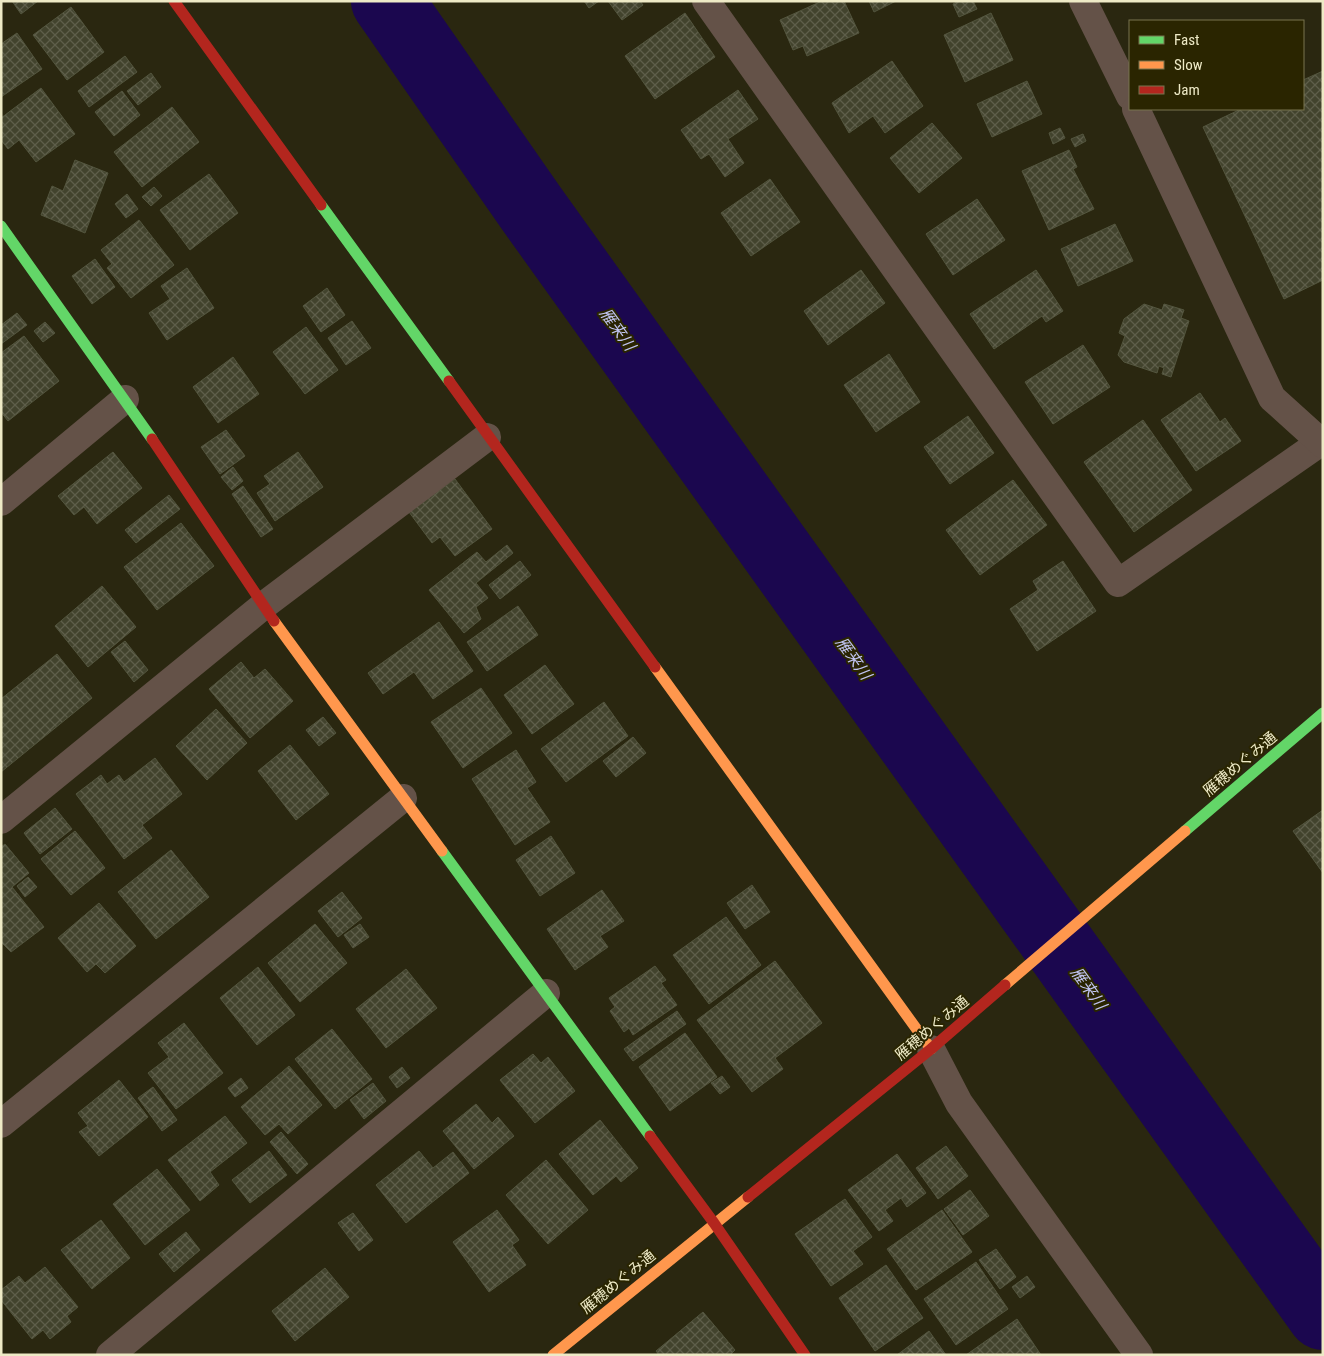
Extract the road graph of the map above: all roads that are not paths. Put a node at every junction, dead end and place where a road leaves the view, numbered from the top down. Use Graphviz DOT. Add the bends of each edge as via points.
graph roads {
  1 [pos="174,1"];
  2 [pos="1083,1"];
  3 [pos="707,2"];
  4 [pos="1129,94"];
  5 [pos="1136,110"];
  6 [pos="1,226"];
  7 [pos="125,399"];
  8 [pos="487,436"];
  9 [pos="1322,443"];
  10 [pos="1,502"];
  11 [pos="263,606"];
  12 [pos="1323,713"];
  13 [pos="403,798"];
  14 [pos="1,820"];
  15 [pos="546,993"];
  16 [pos="932,1049"];
  17 [pos="1,1124"];
  18 [pos="714,1223"];
  19 [pos="110,1355"];
  20 [pos="552,1355"];
  21 [pos="805,1355"];
  22 [pos="1139,1355"];
  1 -- 8 [label="street"];
  2 -- 4 [label="street"];
  3 -- 9 [label="street" via="1118,583"];
  5 -- 9 [label="street" via="1272,398"];
  6 -- 7 [label="street"];
  7 -- 10 [label="street"];
  7 -- 11 [label="street"];
  8 -- 11 [label="street"];
  8 -- 16 [label="street"];
  11 -- 13 [label="street"];
  11 -- 14 [label="street"];
  12 -- 16 [label="street, 雁穂めぐみ通"];
  13 -- 15 [label="street"];
  13 -- 17 [label="street"];
  15 -- 18 [label="street"];
  15 -- 19 [label="street"];
  16 -- 18 [label="street, 雁穂めぐみ通"];
  16 -- 22 [label="street" via="959,1103"];
  18 -- 20 [label="street, 雁穂めぐみ通"];
  18 -- 21 [label="street"];
}
